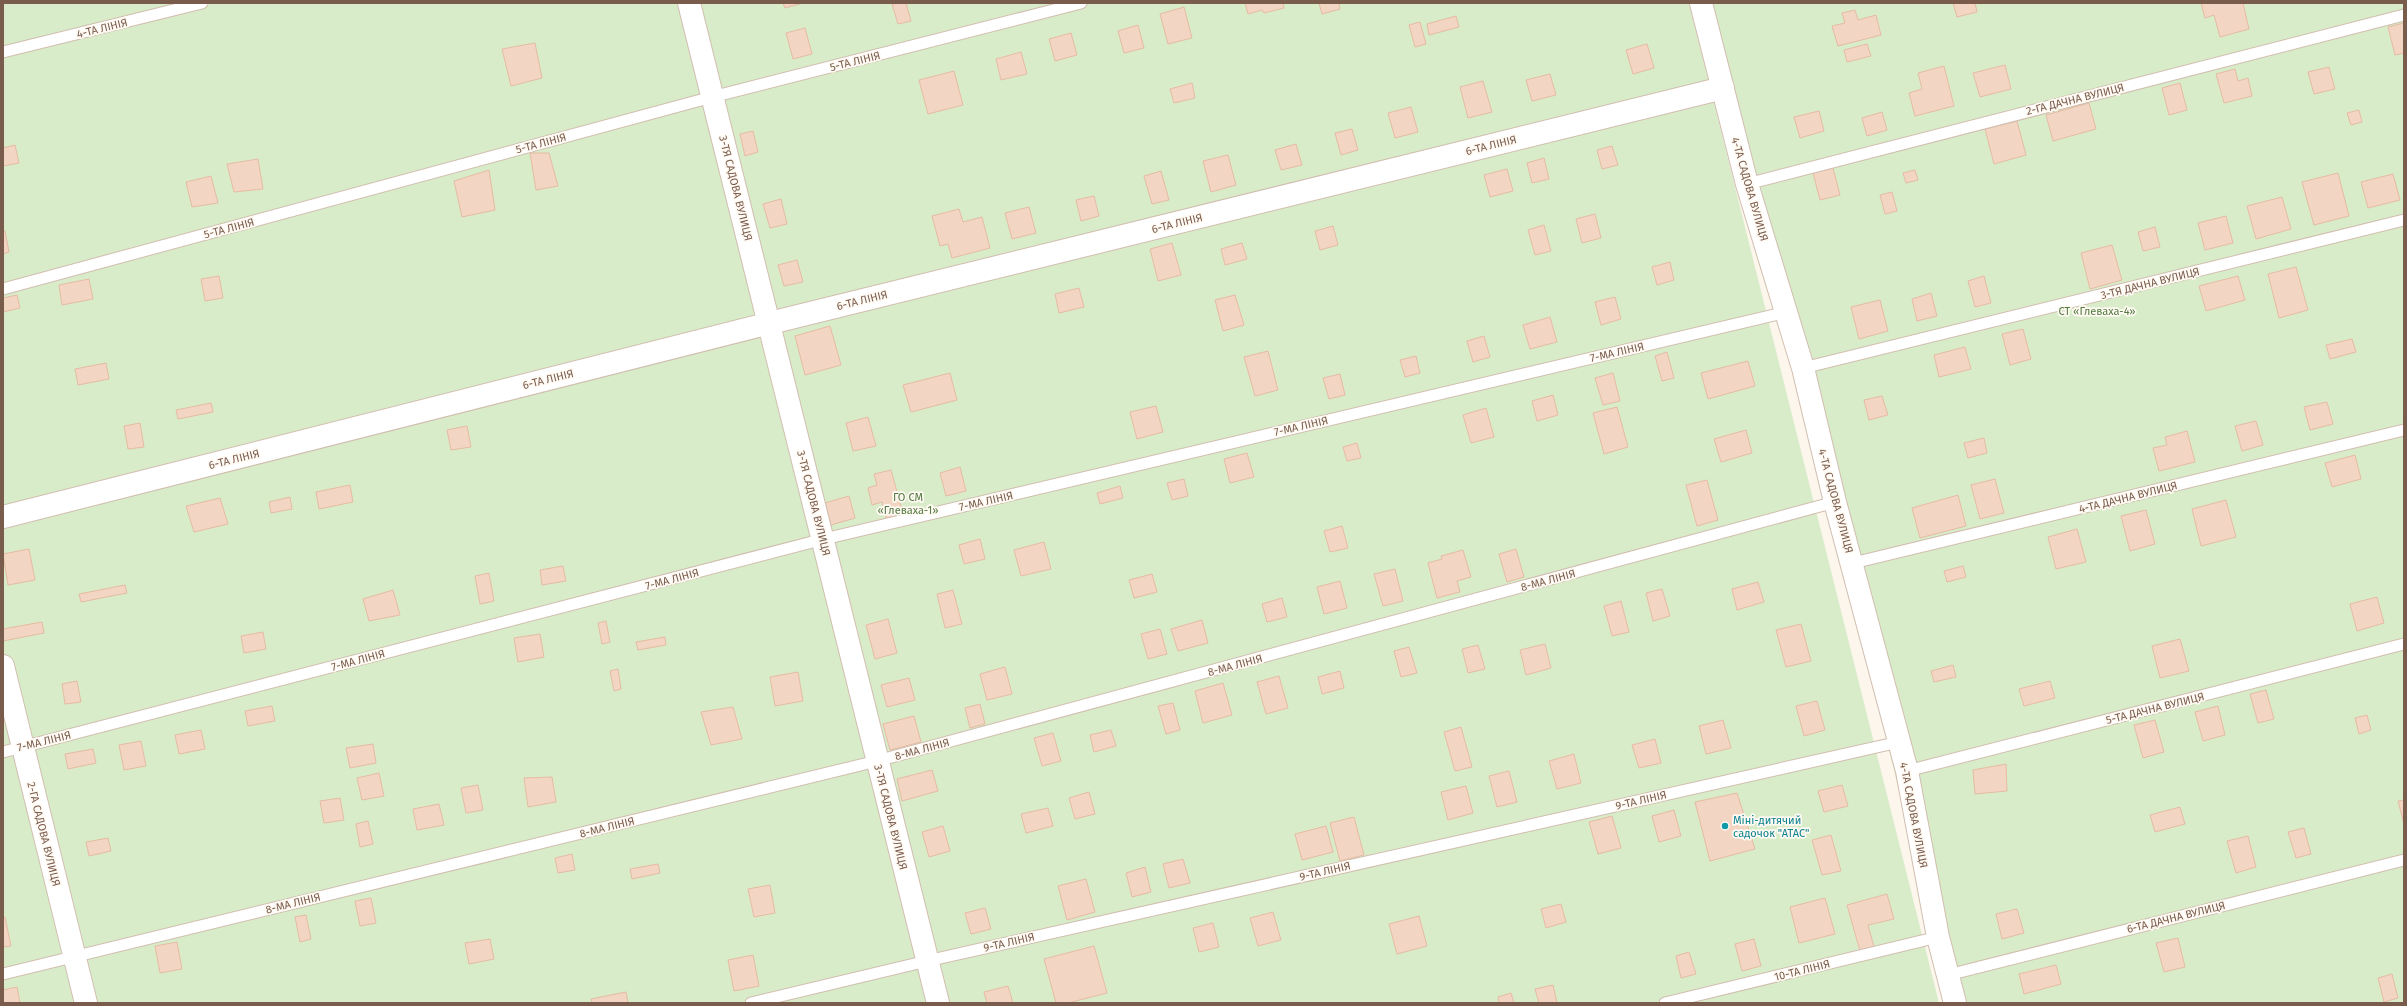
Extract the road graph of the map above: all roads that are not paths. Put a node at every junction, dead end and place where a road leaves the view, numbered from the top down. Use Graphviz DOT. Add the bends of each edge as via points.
graph roads {
  1 [pos="202,3"];
  2 [pos="689,3"];
  3 [pos="1081,3"];
  4 [pos="1702,3"];
  5 [pos="2404,15"];
  6 [pos="3,52"];
  7 [pos="1723,88"];
  8 [pos="712,97"];
  9 [pos="1747,184"];
  10 [pos="2404,220"];
  11 [pos="3,289"];
  12 [pos="1787,312"];
  13 [pos="770,323"];
  14 [pos="1803,368"];
  15 [pos="2404,430"];
  16 [pos="1835,502"];
  17 [pos="3,517"];
  18 [pos="824,539"];
  19 [pos="1853,563"];
  20 [pos="2404,644"];
  21 [pos="3,666"];
  22 [pos="1899,742"];
  23 [pos="13,749"];
  24 [pos="877,761"];
  25 [pos="1907,771"];
  26 [pos="2404,860"];
  27 [pos="1938,937"];
  28 [pos="74,956"];
  29 [pos="928,961"];
  30 [pos="3,974"];
  31 [pos="1948,975"];
  32 [pos="86,1003"];
  33 [pos="751,1003"];
  34 [pos="938,1003"];
  35 [pos="1665,1003"];
  36 [pos="1955,1003"];
  1 -- 6 [label="lane, 4-ТА ЛІНІЯ"];
  2 -- 8 [label="street, 3-ТЯ САДОВА ВУЛИЦЯ"];
  3 -- 8 [label="lane, 5-ТА ЛІНІЯ"];
  4 -- 7 [label="street, 4-ТА САДОВА ВУЛИЦЯ"];
  5 -- 9 [label="lane, 2-ГА ДАЧНА ВУЛИЦЯ"];
  7 -- 9 [label="street, 4-ТА САДОВА ВУЛИЦЯ"];
  7 -- 13 [label="street, 6-ТА ЛІНІЯ"];
  8 -- 11 [label="lane, 5-ТА ЛІНІЯ"];
  8 -- 13 [label="street, 3-ТЯ САДОВА ВУЛИЦЯ"];
  9 -- 12 [label="street, 4-ТА САДОВА ВУЛИЦЯ"];
  10 -- 14 [label="lane, 3-ТЯ ДАЧНА ВУЛИЦЯ"];
  12 -- 14 [label="street, 4-ТА САДОВА ВУЛИЦЯ"];
  12 -- 18 [label="lane, 7-МА ЛІНІЯ"];
  13 -- 17 [label="street, 6-ТА ЛІНІЯ"];
  13 -- 18 [label="street, 3-ТЯ САДОВА ВУЛИЦЯ"];
  14 -- 16 [label="street, 4-ТА САДОВА ВУЛИЦЯ"];
  15 -- 19 [label="lane, 4-ТА ДАЧНА ВУЛИЦЯ"];
  16 -- 19 [label="street, 4-ТА САДОВА ВУЛИЦЯ"];
  16 -- 24 [label="lane, 8-МА ЛІНІЯ"];
  18 -- 23 [label="lane, 7-МА ЛІНІЯ"];
  18 -- 24 [label="street, 3-ТЯ САДОВА ВУЛИЦЯ"];
  19 -- 22 [label="street, 4-ТА САДОВА ВУЛИЦЯ"];
  20 -- 25 [label="lane, 5-ТА ДАЧНА ВУЛИЦЯ"];
  21 -- 23 [label="street, 2-ГА САДОВА ВУЛИЦЯ"];
  22 -- 25 [label="street, 4-ТА САДОВА ВУЛИЦЯ"];
  22 -- 29 [label="lane, 9-ТА ЛІНІЯ"];
  23 -- 28 [label="street, 2-ГА САДОВА ВУЛИЦЯ"];
  24 -- 28 [label="lane, 8-МА ЛІНІЯ"];
  24 -- 29 [label="street, 3-ТЯ САДОВА ВУЛИЦЯ"];
  25 -- 27 [label="street, 4-ТА САДОВА ВУЛИЦЯ"];
  26 -- 31 [label="lane, 6-ТА ДАЧНА ВУЛИЦЯ"];
  27 -- 31 [label="street, 4-ТА САДОВА ВУЛИЦЯ"];
  27 -- 35 [label="lane, 10-ТА ЛІНІЯ"];
  28 -- 30 [label="lane, 8-МА ЛІНІЯ"];
  28 -- 32 [label="street, 2-ГА САДОВА ВУЛИЦЯ"];
  29 -- 33 [label="lane, 9-ТА ЛІНІЯ"];
  29 -- 34 [label="street, 3-ТЯ САДОВА ВУЛИЦЯ"];
  31 -- 36 [label="street, 4-ТА САДОВА ВУЛИЦЯ"];
}
